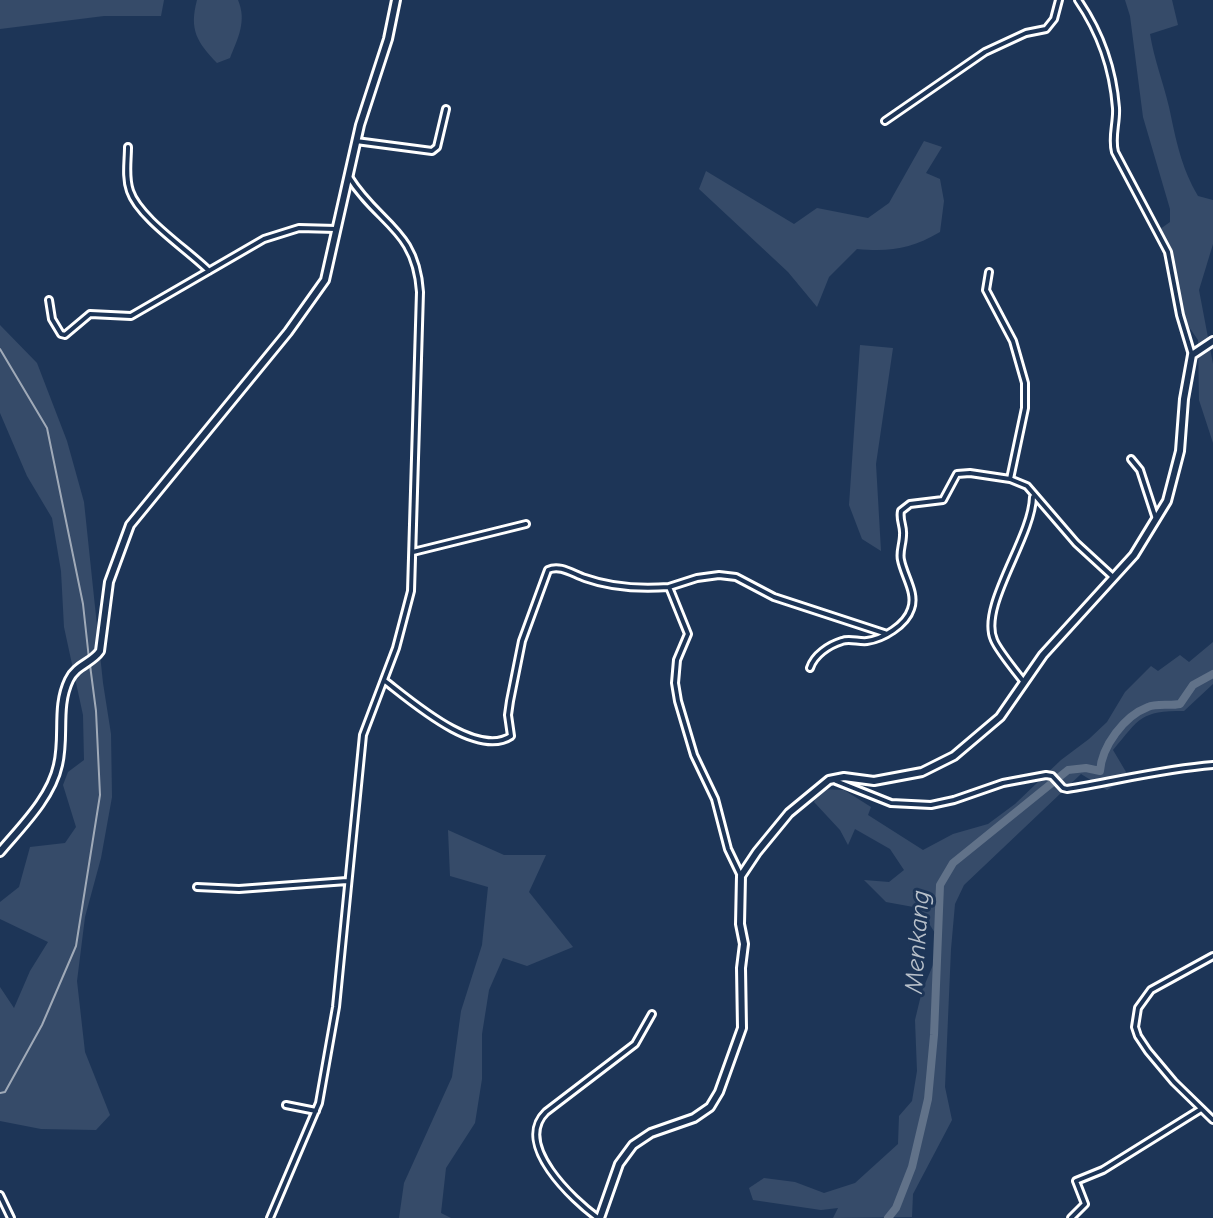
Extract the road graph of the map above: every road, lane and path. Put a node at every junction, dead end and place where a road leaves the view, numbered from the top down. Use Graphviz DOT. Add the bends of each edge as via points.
graph roads {
  1 [pos="396,0"];
  2 [pos="1059,0"];
  3 [pos="1078,0"];
  4 [pos="446,109"];
  5 [pos="885,121"];
  6 [pos="356,141"];
  7 [pos="128,147"];
  8 [pos="349,177"];
  9 [pos="338,230"];
  10 [pos="209,271"];
  11 [pos="989,272"];
  12 [pos="49,300"];
  13 [pos="1213,341"];
  14 [pos="1192,355"];
  15 [pos="1131,459"];
  16 [pos="1010,479"];
  17 [pos="1033,494"];
  18 [pos="1156,519"];
  19 [pos="526,524"];
  20 [pos="413,552"];
  21 [pos="1113,577"];
  22 [pos="669,587"];
  23 [pos="887,634"];
  24 [pos="810,668"];
  25 [pos="384,680"];
  26 [pos="1023,681"];
  27 [pos="1213,765"];
  28 [pos="829,780"];
  29 [pos="0,852"];
  30 [pos="741,876"];
  31 [pos="347,881"];
  32 [pos="197,887"];
  33 [pos="1213,956"];
  34 [pos="652,1014"];
  35 [pos="286,1105"];
  36 [pos="1201,1109"];
  37 [pos="316,1111"];
  38 [pos="1213,1120"];
  39 [pos="0,1195"];
  40 [pos="11,1218"];
  41 [pos="270,1218"];
  42 [pos="599,1218"];
  43 [pos="1071,1218"];
  1 -- 6 [label="street"];
  2 -- 5 [label="street" via="1046,29 985,52"];
  3 -- 14 [label="street" via="1107,59 1116,112 1115,152 1168,252"];
  4 -- 6 [label="street" via="432,151"];
  6 -- 8 [label="street"];
  7 -- 10 [label="street" via="131,196"];
  8 -- 9 [label="street"];
  8 -- 20 [label="street" via="405,239 418,272"];
  9 -- 10 [label="street" via="284,232"];
  9 -- 29 [label="street" via="325,280 313,300 126,531 109,582 100,651 75,671 66,688 54,778"];
  10 -- 12 [label="street" via="131,316 90,314 65,335 56,327"];
  11 -- 16 [label="street" via="986,290 1013,341 1025,383"];
  13 -- 14 [label="street"];
  14 -- 18 [label="street" via="1172,489"];
  15 -- 18 [label="street" via="1140,470"];
  16 -- 17 [label="street"];
  16 -- 23 [label="street" via="957,474 943,500 902,508 901,562 912,606"];
  17 -- 21 [label="street"];
  17 -- 26 [label="street" via="1031,516 991,622 996,644"];
  18 -- 21 [label="street"];
  19 -- 20 [label="street"];
  20 -- 25 [label="street" via="407,612"];
  21 -- 26 [label="street"];
  22 -- 23 [label="street" via="719,575 736,577 774,597"];
  22 -- 25 [label="street" via="613,585 558,568 548,570 522,641 508,715 511,736 505,740 467,735 424,712"];
  22 -- 30 [label="street" via="688,634 677,660 678,701"];
  23 -- 24 [label="street" via="866,642 839,642 820,652"];
  25 -- 31 [label="street" via="363,735"];
  26 -- 28 [label="street" via="1000,717 940,764 891,780"];
  27 -- 28 [label="street" via="1067,789 1046,775 931,805 891,803"];
  28 -- 30 [label="street" via="776,826"];
  30 -- 42 [label="street" via="742,1028 719,1092 694,1118 633,1145 619,1164"];
  31 -- 32 [label="street"];
  31 -- 37 [label="street" via="334,1029"];
  33 -- 36 [label="street" via="1147,994 1135,1027 1143,1045"];
  34 -- 42 [label="street" via="635,1044 537,1123 540,1148 553,1176"];
  35 -- 37 [label="street"];
  36 -- 38 [label="street"];
  36 -- 43 [label="street" via="1076,1181 1085,1204"];
  37 -- 41 [label="street"];
  39 -- 40 [label="street"];
}
